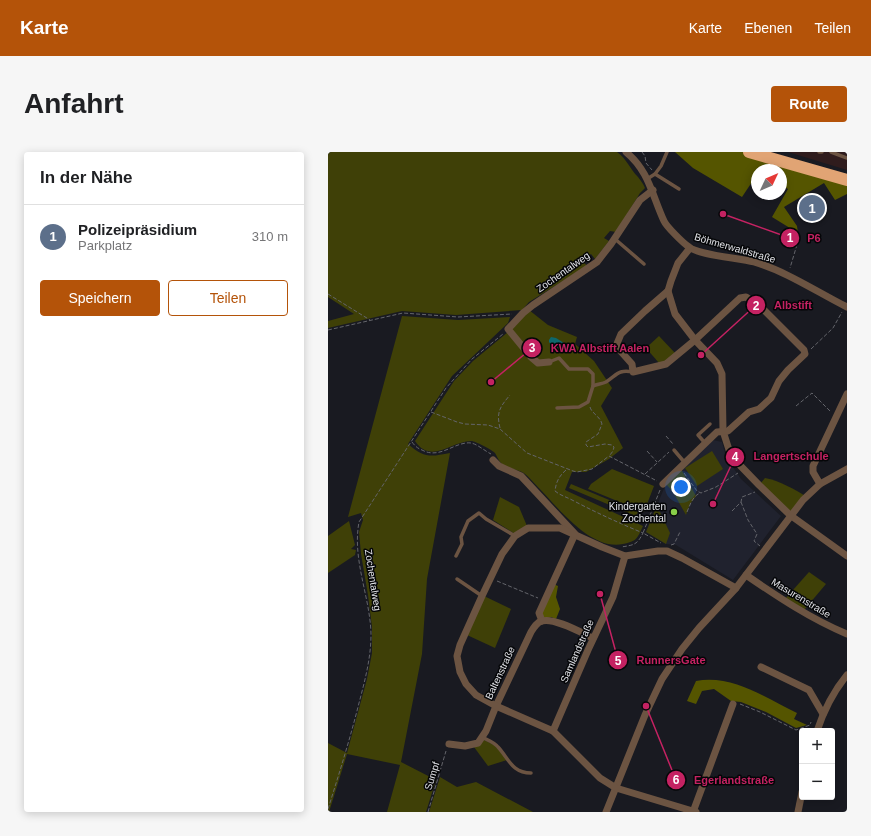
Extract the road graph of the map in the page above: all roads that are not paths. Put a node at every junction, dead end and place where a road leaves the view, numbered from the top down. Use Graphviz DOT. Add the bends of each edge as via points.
graph roads {
  1 [pos="626,152"];
  2 [pos="667,152"];
  3 [pos="749,152"];
  4 [pos="831,152"];
  5 [pos="847,158"];
  6 [pos="655,174"];
  7 [pos="647,179"];
  8 [pos="847,180"];
  9 [pos="679,189"];
  10 [pos="653,190"];
  11 [pos="615,239"];
  12 [pos="690,248"];
  13 [pos="644,264"];
  14 [pos="668,292"];
  15 [pos="846,306"];
  16 [pos="695,340"];
  17 [pos="549,362"];
  18 [pos="633,372"];
  19 [pos="593,386"];
  20 [pos="847,394"];
  21 [pos="557,408"];
  22 [pos="710,424"];
  23 [pos="723,432"];
  24 [pos="705,443"];
  25 [pos="673,449"];
  26 [pos="493,460"];
  27 [pos="683,465"];
  28 [pos="847,469"];
  29 [pos="663,484"];
  30 [pos="820,484"];
  31 [pos="790,515"];
  32 [pos="575,534"];
  33 [pos="515,536"];
  34 [pos="456,556"];
  35 [pos="625,556"];
  36 [pos="847,556"];
  37 [pos="746,575"];
  38 [pos="457,579"];
  39 [pos="736,588"];
  40 [pos="482,596"];
  41 [pos="542,621"];
  42 [pos="847,634"];
  43 [pos="593,638"];
  44 [pos="761,667"];
  45 [pos="847,675"];
  46 [pos="733,704"];
  47 [pos="496,706"];
  48 [pos="823,714"];
  49 [pos="818,728"];
  50 [pos="553,731"];
  51 [pos="482,737"];
  52 [pos="449,744"];
  53 [pos="531,773"];
  54 [pos="616,788"];
  55 [pos="800,800"];
  56 [pos="606,812"];
  57 [pos="694,812"];
  58 [pos="798,812"];
  1 -- 7 [label="street, Böhmerwaldstraße"];
  2 -- 6 [label="lane"];
  3 -- 8 [label="highway"];
  4 -- 5 [label="lane"];
  6 -- 7 [label="lane"];
  6 -- 9 [label="lane"];
  7 -- 10 [label="street, Böhmerwaldstraße"];
  10 -- 11 [label="street, Zochentalweg" via="640,200"];
  10 -- 12 [label="street, Böhmerwaldstraße" via="664,222"];
  11 -- 13 [label="lane"];
  11 -- 17 [label="street, Zochentalweg" via="597,262 533,305 508,330 538,363"];
  12 -- 14 [label="street" via="678,263"];
  12 -- 15 [label="street, Böhmerwaldstraße" via="768,266"];
  14 -- 16 [label="street" via="675,314"];
  14 -- 18 [label="street" via="621,334 616,346 632,364"];
  16 -- 18 [label="street" via="666,364"];
  16 -- 23 [label="street" via="717,363 722,374"];
  16 -- 23 [label="street" via="740,298 746,297 804,350 805,354 779,381 771,398 759,409 749,412 728,431"];
  17 -- 19 [label="lane" via="559,358 569,369 588,369 593,374"];
  18 -- 19 [label="lane" via="618,372 605,382"];
  19 -- 21 [label="lane" via="588,402 579,407"];
  20 -- 30 [label="street" via="813,466 813,472"];
  22 -- 24 [label="lane" via="698,435"];
  23 -- 24 [label="street" via="717,432"];
  23 -- 31 [label="street" via="731,456"];
  24 -- 27 [label="street"];
  25 -- 27 [label="lane"];
  26 -- 32 [label="street" via="499,466 520,476"];
  27 -- 29 [label="street"];
  28 -- 30 [label="street"];
  30 -- 31 [label="street"];
  31 -- 36 [label="street"];
  31 -- 37 [label="street"];
  32 -- 33 [label="street" via="560,528 528,528"];
  32 -- 35 [label="street"];
  32 -- 41 [label="street" via="539,613"];
  33 -- 34 [label="lane" via="479,513 468,521"];
  33 -- 40 [label="street" via="502,554"];
  35 -- 39 [label="street" via="666,548"];
  35 -- 43 [label="street, Samlandstraße" via="613,597"];
  37 -- 39 [label="street"];
  37 -- 42 [label="street, Masurenstraße" via="773,594"];
  38 -- 40 [label="lane"];
  39 -- 54 [label="street" via="682,648 662,679"];
  40 -- 47 [label="street" via="457,656 460,672 466,684 476,695"];
  41 -- 43 [label="street" via="552,620"];
  41 -- 47 [label="street, Baltenstraße" via="530,632"];
  43 -- 50 [label="street, Samlandstraße"];
  44 -- 48 [label="street" via="809,690"];
  45 -- 48 [label="street"];
  46 -- 57 [label="street"];
  47 -- 50 [label="street"];
  47 -- 51 [label="street, Baltenstraße"];
  48 -- 49 [label="street"];
  50 -- 54 [label="street" via="600,778"];
  51 -- 52 [label="street" via="478,743 465,746"];
  51 -- 53 [label="lane" via="497,745 517,770"];
  54 -- 56 [label="street"];
  54 -- 57 [label="street"];
  55 -- 58 [label="street"];
}
